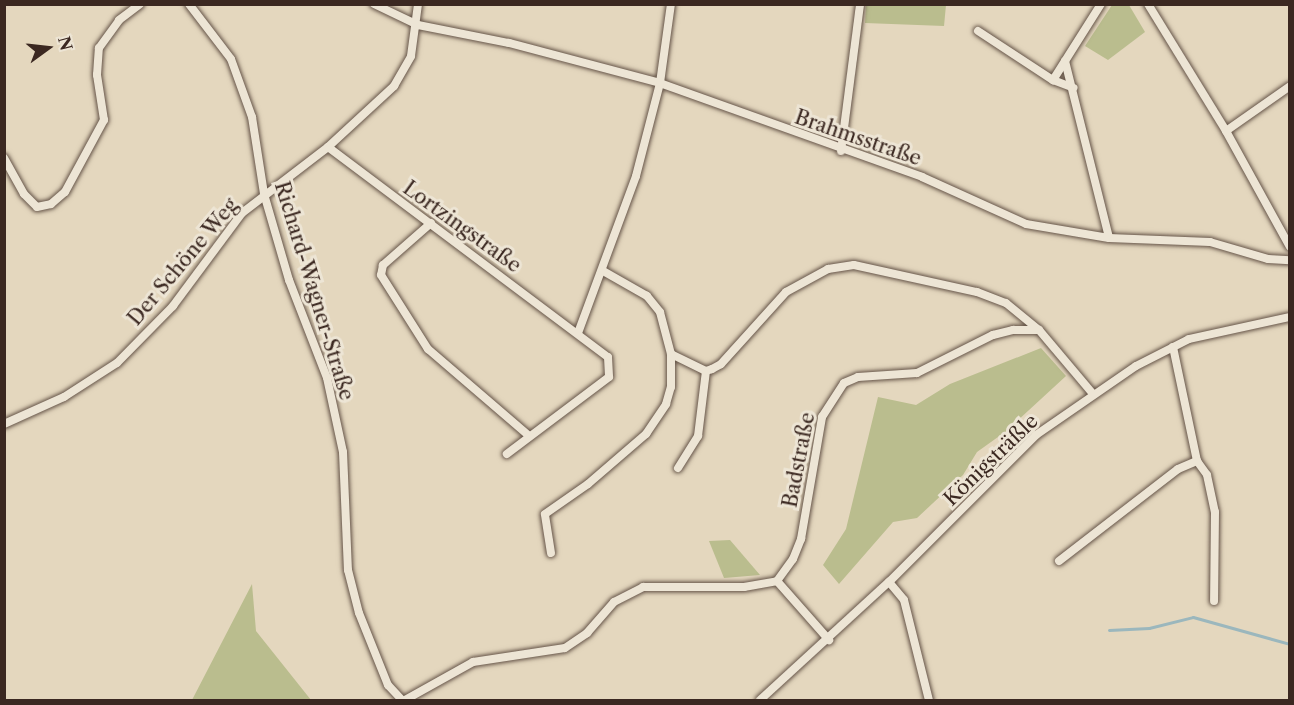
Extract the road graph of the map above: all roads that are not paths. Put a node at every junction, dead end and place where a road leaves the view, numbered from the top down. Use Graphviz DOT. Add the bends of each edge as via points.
graph roads {
  1 [pos="140,4"];
  2 [pos="189,4"];
  3 [pos="374,4"];
  4 [pos="418,4"];
  5 [pos="671,4"];
  6 [pos="860,4"];
  7 [pos="1101,4"];
  8 [pos="1148,4"];
  9 [pos="418,25"];
  10 [pos="978,31"];
  11 [pos="1065,61"];
  12 [pos="1053,80"];
  13 [pos="660,83"];
  14 [pos="1290,87"];
  15 [pos="1074,88"];
  16 [pos="1226,131"];
  17 [pos="328,147"];
  18 [pos="841,151"];
  19 [pos="4,158"];
  20 [pos="264,194"];
  21 [pos="431,223"];
  22 [pos="1109,238"];
  23 [pos="1290,247"];
  24 [pos="1290,260"];
  25 [pos="603,272"];
  26 [pos="1290,317"];
  27 [pos="1040,330"];
  28 [pos="578,333"];
  29 [pos="1173,347"];
  30 [pos="671,354"];
  31 [pos="706,371"];
  32 [pos="1094,394"];
  33 [pos="4,424"];
  34 [pos="528,435"];
  35 [pos="507,454"];
  36 [pos="1197,461"];
  37 [pos="678,468"];
  38 [pos="551,553"];
  39 [pos="1059,561"];
  40 [pos="777,581"];
  41 [pos="889,582"];
  42 [pos="1214,601"];
  43 [pos="829,640"];
  44 [pos="403,700"];
  45 [pos="760,700"];
  46 [pos="929,700"];
  1 -- 19 [label="street" via="113,26 99,48 97,75 104,120 65,192 51,204 37,207 24,194"];
  2 -- 20 [label="street, Richard-Wagner-Straße" via="231,59 252,117"];
  3 -- 9 [label="street, Brahmsstraße"];
  4 -- 9 [label="street, Der Schöne Weg"];
  5 -- 13 [label="street"];
  6 -- 18 [label="street"];
  7 -- 11 [label="street"];
  8 -- 16 [label="street"];
  9 -- 13 [label="street, Brahmsstraße" via="509,43"];
  9 -- 17 [label="street, Der Schöne Weg" via="411,56 394,86"];
  10 -- 12 [label="street"];
  11 -- 12 [label="street"];
  11 -- 15 [label="street"];
  12 -- 15 [label="street"];
  13 -- 18 [label="street, Brahmsstraße"];
  13 -- 25 [label="street" via="629,201"];
  14 -- 16 [label="street"];
  15 -- 22 [label="street"];
  16 -- 23 [label="street"];
  17 -- 20 [label="street, Der Schöne Weg"];
  17 -- 21 [label="street, Lortzingstraße"];
  18 -- 22 [label="street, Brahmsstraße" via="922,177 1026,224"];
  20 -- 33 [label="street, Der Schöne Weg" via="242,213 172,306 117,363 64,397"];
  20 -- 44 [label="street, Richard-Wagner-Straße" via="289,280 327,378 343,452 348,570 359,613 388,686"];
  21 -- 28 [label="street, Lortzingstraße"];
  21 -- 34 [label="street" via="383,265 381,275 428,350"];
  22 -- 24 [label="street, Brahmsstraße" via="1209,242 1268,259"];
  25 -- 28 [label="street"];
  25 -- 30 [label="street" via="646,296 660,312"];
  26 -- 29 [label="street, Königsträßle" via="1205,333"];
  27 -- 31 [label="street" via="1006,303 977,292 879,268 838,267 805,279 786,292 721,364"];
  27 -- 32 [label="street"];
  27 -- 40 [label="street, Badstraße" via="993,335 917,373 858,377 834,393 822,417 801,539"];
  28 -- 34 [label="street, Lortzingstraße" via="608,357 609,377"];
  29 -- 32 [label="street, Königsträßle"];
  29 -- 36 [label="street"];
  30 -- 31 [label="street"];
  30 -- 38 [label="street" via="671,387 666,404 646,434 588,484 544,514"];
  31 -- 37 [label="street" via="698,436"];
  32 -- 41 [label="street, Königsträßle" via="1036,435"];
  34 -- 35 [label="street"];
  36 -- 39 [label="street" via="1178,469"];
  36 -- 42 [label="street" via="1207,475 1218,531"];
  40 -- 43 [label="street"];
  40 -- 44 [label="street" via="744,587 643,587 614,602 587,633 565,648 473,662"];
  41 -- 43 [label="street, Königsträßle"];
  41 -- 46 [label="street" via="904,600"];
  43 -- 45 [label="street, Königsträßle"];
}
